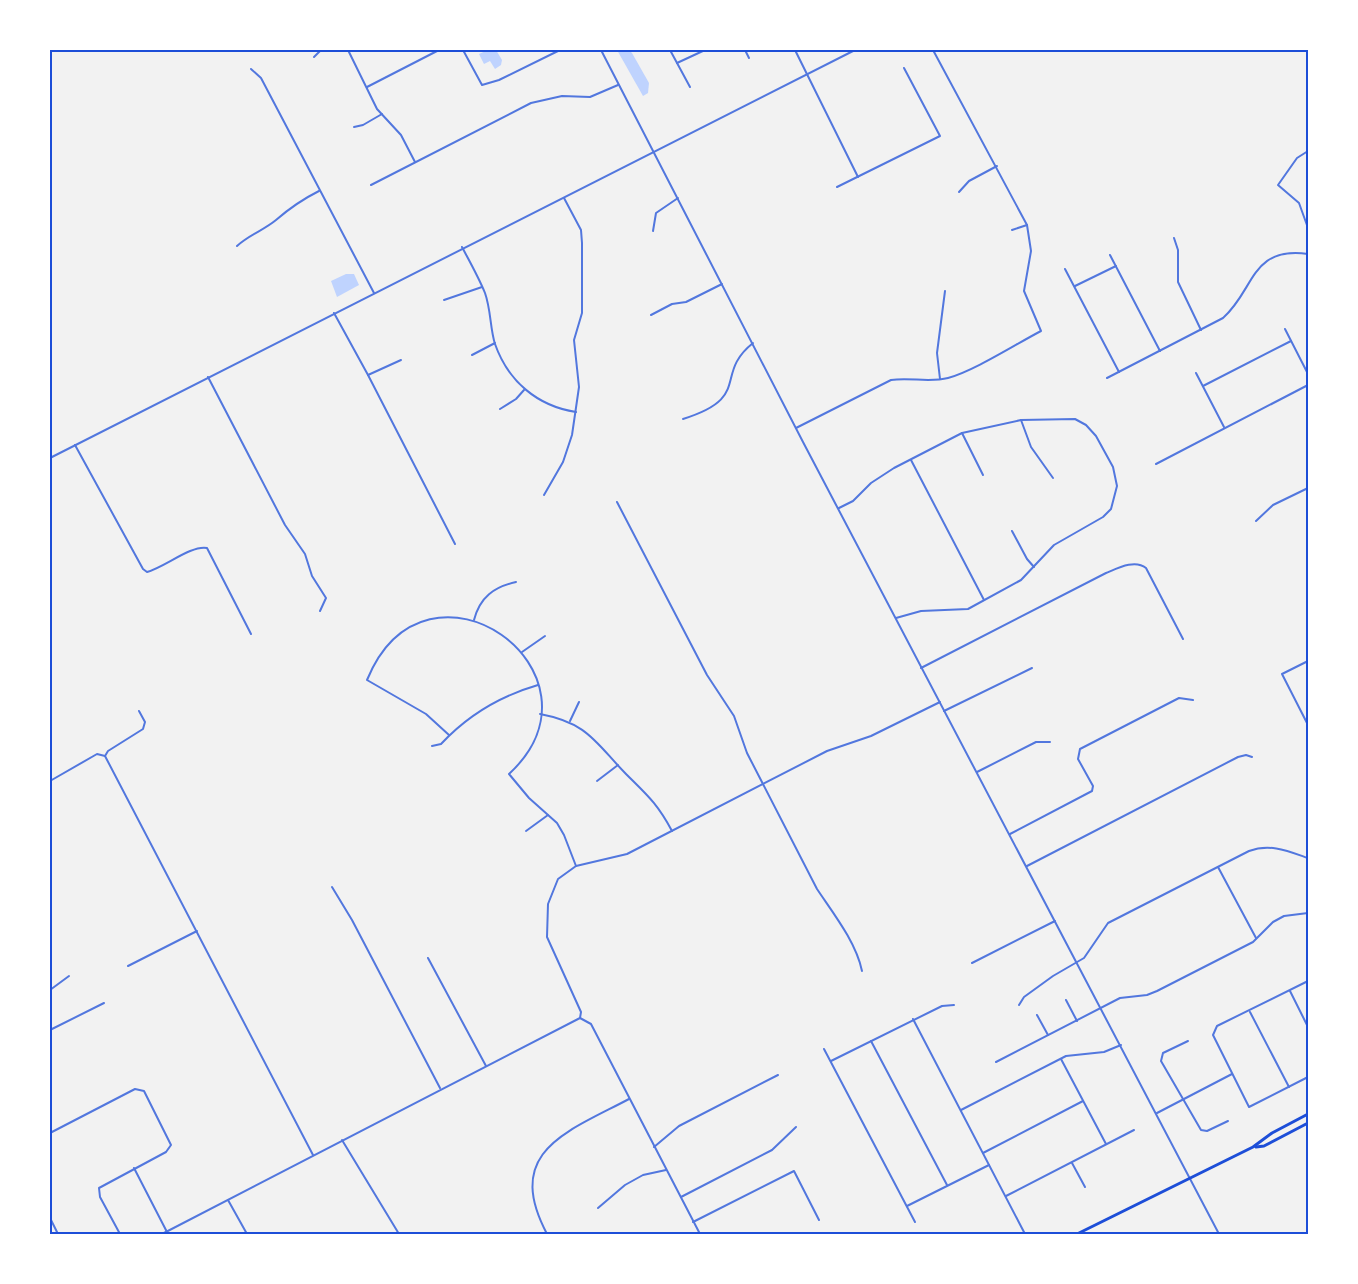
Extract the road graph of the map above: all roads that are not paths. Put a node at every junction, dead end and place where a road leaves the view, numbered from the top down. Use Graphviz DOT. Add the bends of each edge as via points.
graph roads {
  1 [pos="321,50"];
  2 [pos="348,50"];
  3 [pos="439,50"];
  4 [pos="463,50"];
  5 [pos="560,50"];
  6 [pos="601,50"];
  7 [pos="670,50"];
  8 [pos="705,50"];
  9 [pos="745,50"];
  10 [pos="795,50"];
  11 [pos="855,50"];
  12 [pos="933,50"];
  13 [pos="314,57"];
  14 [pos="749,58"];
  15 [pos="677,63"];
  16 [pos="904,68"];
  17 [pos="251,69"];
  18 [pos="805,74"];
  19 [pos="620,84"];
  20 [pos="367,87"];
  21 [pos="690,87"];
  22 [pos="382,114"];
  23 [pos="354,127"];
  24 [pos="655,150"];
  25 [pos="1308,151"];
  26 [pos="415,162"];
  27 [pos="997,166"];
  28 [pos="858,177"];
  29 [pos="371,185"];
  30 [pos="837,187"];
  31 [pos="320,190"];
  32 [pos="959,192"];
  33 [pos="563,197"];
  34 [pos="678,198"];
  35 [pos="1027,225"];
  36 [pos="1308,228"];
  37 [pos="653,231"];
  38 [pos="1012,231"];
  39 [pos="1174,238"];
  40 [pos="1308,241"];
  41 [pos="237,246"];
  42 [pos="462,248"];
  43 [pos="1308,254"];
  44 [pos="1110,255"];
  45 [pos="1116,266"];
  46 [pos="1065,269"];
  47 [pos="723,284"];
  48 [pos="482,286"];
  49 [pos="1074,286"];
  50 [pos="945,291"];
  51 [pos="374,292"];
  52 [pos="444,300"];
  53 [pos="334,313"];
  54 [pos="651,315"];
  55 [pos="1285,329"];
  56 [pos="1201,330"];
  57 [pos="1291,341"];
  58 [pos="495,343"];
  59 [pos="753,344"];
  60 [pos="1160,351"];
  61 [pos="472,355"];
  62 [pos="401,360"];
  63 [pos="1119,372"];
  64 [pos="1196,373"];
  65 [pos="1308,374"];
  66 [pos="368,375"];
  67 [pos="208,377"];
  68 [pos="1107,378"];
  69 [pos="940,379"];
  70 [pos="1308,385"];
  71 [pos="1203,386"];
  72 [pos="524,389"];
  73 [pos="500,409"];
  74 [pos="576,412"];
  75 [pos="683,419"];
  76 [pos="1021,420"];
  77 [pos="1225,428"];
  78 [pos="796,429"];
  79 [pos="962,433"];
  80 [pos="75,445"];
  81 [pos="50,458"];
  82 [pos="911,460"];
  83 [pos="1156,464"];
  84 [pos="983,475"];
  85 [pos="1053,478"];
  86 [pos="1308,488"];
  87 [pos="544,495"];
  88 [pos="617,502"];
  89 [pos="838,508"];
  90 [pos="1256,521"];
  91 [pos="1012,531"];
  92 [pos="455,544"];
  93 [pos="1035,567"];
  94 [pos="516,582"];
  95 [pos="984,600"];
  96 [pos="320,611"];
  97 [pos="896,618"];
  98 [pos="474,620"];
  99 [pos="251,634"];
  100 [pos="545,636"];
  101 [pos="1183,639"];
  102 [pos="522,652"];
  103 [pos="1308,661"];
  104 [pos="921,668"];
  105 [pos="1032,668"];
  106 [pos="538,685"];
  107 [pos="1193,700"];
  108 [pos="579,702"];
  109 [pos="940,702"];
  110 [pos="139,711"];
  111 [pos="944,711"];
  112 [pos="540,714"];
  113 [pos="570,722"];
  114 [pos="1308,723"];
  115 [pos="449,735"];
  116 [pos="1050,742"];
  117 [pos="432,746"];
  118 [pos="105,756"];
  119 [pos="1252,757"];
  120 [pos="618,765"];
  121 [pos="977,772"];
  122 [pos="50,781"];
  123 [pos="597,781"];
  124 [pos="763,784"];
  125 [pos="548,815"];
  126 [pos="526,831"];
  127 [pos="672,831"];
  128 [pos="1010,834"];
  129 [pos="1308,858"];
  130 [pos="576,866"];
  131 [pos="1027,866"];
  132 [pos="1218,867"];
  133 [pos="332,887"];
  134 [pos="1308,913"];
  135 [pos="1055,921"];
  136 [pos="196,931"];
  137 [pos="1256,938"];
  138 [pos="428,958"];
  139 [pos="1077,962"];
  140 [pos="972,963"];
  141 [pos="128,966"];
  142 [pos="862,971"];
  143 [pos="69,976"];
  144 [pos="1308,981"];
  145 [pos="50,990"];
  146 [pos="1290,991"];
  147 [pos="1066,1000"];
  148 [pos="104,1003"];
  149 [pos="954,1005"];
  150 [pos="1019,1005"];
  151 [pos="1101,1008"];
  152 [pos="1250,1011"];
  153 [pos="1037,1015"];
  154 [pos="580,1018"];
  155 [pos="914,1019"];
  156 [pos="1077,1021"];
  157 [pos="1308,1028"];
  158 [pos="50,1030"];
  159 [pos="1048,1035"];
  160 [pos="871,1041"];
  161 [pos="1188,1041"];
  162 [pos="1121,1045"];
  163 [pos="824,1049"];
  164 [pos="1061,1059"];
  165 [pos="831,1061"];
  166 [pos="996,1062"];
  167 [pos="486,1066"];
  168 [pos="1232,1074"];
  169 [pos="778,1075"];
  170 [pos="1308,1077"];
  171 [pos="1289,1087"];
  172 [pos="440,1089"];
  173 [pos="629,1099"];
  174 [pos="1184,1100"];
  175 [pos="1083,1101"];
  176 [pos="960,1110"];
  177 [pos="1156,1113"];
  178 [pos="1308,1114"];
  179 [pos="1228,1121"];
  180 [pos="1308,1123"];
  181 [pos="796,1127"];
  182 [pos="1134,1130"];
  183 [pos="50,1133"];
  184 [pos="342,1140"];
  185 [pos="1106,1144"];
  186 [pos="654,1147"];
  187 [pos="1253,1147"];
  188 [pos="983,1153"];
  189 [pos="313,1155"];
  190 [pos="1071,1162"];
  191 [pos="989,1165"];
  192 [pos="134,1168"];
  193 [pos="666,1170"];
  194 [pos="1190,1179"];
  195 [pos="947,1185"];
  196 [pos="1085,1187"];
  197 [pos="1005,1196"];
  198 [pos="681,1197"];
  199 [pos="228,1200"];
  200 [pos="907,1206"];
  201 [pos="598,1208"];
  202 [pos="50,1218"];
  203 [pos="819,1220"];
  204 [pos="693,1222"];
  205 [pos="915,1222"];
  206 [pos="167,1233"];
  207 [pos="58,1234"];
  208 [pos="120,1234"];
  209 [pos="162,1234"];
  210 [pos="247,1234"];
  211 [pos="399,1234"];
  212 [pos="547,1234"];
  213 [pos="700,1234"];
  214 [pos="1025,1234"];
  215 [pos="1077,1234"];
  216 [pos="1219,1234"];
  1 -- 13 [label="street"];
  2 -- 20 [label="street"];
  3 -- 20 [label="street"];
  4 -- 5 [label="street" via="482,86"];
  6 -- 19 [label="street"];
  7 -- 15 [label="street"];
  8 -- 15 [label="street"];
  9 -- 14 [label="street"];
  10 -- 18 [label="street"];
  11 -- 18 [label="street"];
  12 -- 27 [label="street"];
  15 -- 21 [label="street"];
  16 -- 28 [label="street" via="940,136"];
  17 -- 31 [label="street" via="261,78"];
  18 -- 24 [label="street"];
  18 -- 28 [label="street"];
  19 -- 24 [label="street"];
  19 -- 26 [label="street" via="590,97 562,96 531,103"];
  20 -- 22 [label="street"];
  22 -- 23 [label="street"];
  22 -- 26 [label="street" via="401,135"];
  24 -- 33 [label="street"];
  24 -- 34 [label="street"];
  25 -- 36 [label="street" via="1297,158 1278,185 1299,202"];
  26 -- 29 [label="street"];
  27 -- 32 [label="street" via="969,181"];
  27 -- 35 [label="street"];
  28 -- 30 [label="street"];
  31 -- 41 [label="street" via="290,206"];
  31 -- 51 [label="street"];
  33 -- 42 [label="street"];
  33 -- 74 [label="street" via="581,230 582,243 582,313 574,339 579,387"];
  34 -- 37 [label="street" via="656,213"];
  34 -- 47 [label="street"];
  35 -- 38 [label="street"];
  35 -- 69 [label="street" via="1030,251 1024,291 1041,331"];
  39 -- 56 [label="street" via="1178,282"];
  40 -- 43 [label="street"];
  42 -- 48 [label="street"];
  42 -- 51 [label="street"];
  43 -- 56 [label="street" via="1282,255 1263,264 1253,273 1232,309"];
  44 -- 45 [label="street"];
  45 -- 49 [label="street"];
  45 -- 60 [label="street"];
  46 -- 49 [label="street"];
  47 -- 54 [label="street"];
  47 -- 59 [label="street"];
  48 -- 52 [label="street"];
  48 -- 58 [label="street"];
  49 -- 63 [label="street"];
  50 -- 69 [label="street" via="937,353"];
  51 -- 53 [label="street"];
  53 -- 66 [label="street"];
  53 -- 67 [label="street"];
  55 -- 57 [label="street"];
  56 -- 60 [label="street"];
  57 -- 65 [label="street"];
  57 -- 71 [label="street"];
  58 -- 61 [label="street"];
  58 -- 72 [label="street" via="504,363"];
  59 -- 75 [label="street" via="737,360 724,399"];
  59 -- 78 [label="street"];
  60 -- 63 [label="street"];
  62 -- 66 [label="street"];
  63 -- 68 [label="street"];
  64 -- 71 [label="street"];
  66 -- 92 [label="street"];
  67 -- 80 [label="street"];
  67 -- 96 [label="street" via="285,525 305,554 312,576 326,598"];
  69 -- 78 [label="street" via="891,380"];
  70 -- 77 [label="street"];
  71 -- 77 [label="street"];
  72 -- 73 [label="street"];
  72 -- 74 [label="street" via="554,408"];
  74 -- 87 [label="street" via="563,462"];
  76 -- 79 [label="street"];
  76 -- 85 [label="street" via="1031,447"];
  76 -- 93 [label="street" via="1075,419 1086,425 1096,435 1116,476 1114,501 1103,517 1054,545"];
  77 -- 83 [label="street"];
  78 -- 89 [label="street"];
  79 -- 82 [label="street"];
  79 -- 84 [label="street"];
  80 -- 81 [label="street"];
  80 -- 99 [label="street" via="146,571 207,548"];
  82 -- 89 [label="street"];
  82 -- 95 [label="street"];
  86 -- 90 [label="street" via="1273,505"];
  88 -- 124 [label="street" via="707,675 734,716"];
  89 -- 97 [label="street"];
  91 -- 93 [label="street"];
  93 -- 95 [label="street" via="1021,580"];
  94 -- 98 [label="street" via="487,595"];
  95 -- 97 [label="street" via="961,610 921,611"];
  97 -- 104 [label="street"];
  98 -- 102 [label="street" via="502,633"];
  98 -- 115 [label="street" via="438,618 411,627 386,647 367,680 426,714"];
  100 -- 102 [label="street"];
  101 -- 104 [label="street" via="1146,568 1140,565 1107,573"];
  102 -- 106 [label="street"];
  103 -- 114 [label="street" via="1282,674"];
  104 -- 109 [label="street"];
  105 -- 111 [label="street"];
  106 -- 112 [label="street"];
  106 -- 115 [label="street" via="495,702"];
  107 -- 128 [label="street" via="1179,698 1080,749 1078,759 1092,791"];
  108 -- 113 [label="street"];
  109 -- 111 [label="street"];
  109 -- 124 [label="street" via="871,736 827,751"];
  110 -- 118 [label="street" via="145,722 143,729"];
  111 -- 121 [label="street"];
  112 -- 113 [label="street"];
  112 -- 125 [label="street" via="532,744 509,774"];
  113 -- 120 [label="street" via="594,737"];
  115 -- 117 [label="street" via="441,744"];
  116 -- 121 [label="street" via="1036,742"];
  118 -- 122 [label="street" via="97,754"];
  118 -- 136 [label="street"];
  119 -- 131 [label="street" via="1246,754"];
  120 -- 123 [label="street"];
  120 -- 127 [label="street" via="653,800"];
  121 -- 128 [label="street"];
  124 -- 127 [label="street"];
  124 -- 142 [label="street"];
  125 -- 126 [label="street"];
  125 -- 130 [label="street" via="564,835"];
  127 -- 130 [label="street" via="613,860"];
  128 -- 131 [label="street"];
  129 -- 132 [label="street" via="1261,847"];
  130 -- 154 [label="street" via="553,887 546,923 549,943 581,1012"];
  131 -- 135 [label="street"];
  132 -- 137 [label="street"];
  132 -- 139 [label="street" via="1108,923 1089,952"];
  133 -- 172 [label="street"];
  134 -- 137 [label="street" via="1284,916"];
  135 -- 139 [label="street"];
  135 -- 140 [label="street"];
  136 -- 141 [label="street"];
  136 -- 189 [label="street"];
  137 -- 151 [label="street" via="1157,991 1120,998"];
  138 -- 167 [label="street"];
  139 -- 150 [label="street" via="1025,996"];
  139 -- 151 [label="street"];
  143 -- 145 [label="street"];
  144 -- 146 [label="street"];
  146 -- 152 [label="street"];
  146 -- 157 [label="street"];
  147 -- 156 [label="street"];
  148 -- 158 [label="street"];
  149 -- 155 [label="street" via="942,1006"];
  151 -- 156 [label="street"];
  151 -- 162 [label="street"];
  152 -- 168 [label="street" via="1214,1031 1213,1037"];
  152 -- 171 [label="street"];
  153 -- 159 [label="street"];
  154 -- 167 [label="street"];
  154 -- 173 [label="street" via="591,1024"];
  155 -- 160 [label="street"];
  155 -- 176 [label="street"];
  156 -- 159 [label="street"];
  159 -- 166 [label="street"];
  160 -- 165 [label="street"];
  160 -- 195 [label="street"];
  161 -- 174 [label="street" via="1161,1056"];
  162 -- 164 [label="street"];
  162 -- 177 [label="street"];
  163 -- 165 [label="street"];
  164 -- 175 [label="street"];
  164 -- 176 [label="street"];
  165 -- 200 [label="street"];
  167 -- 172 [label="street"];
  168 -- 171 [label="street" via="1249,1107"];
  168 -- 174 [label="street"];
  169 -- 186 [label="street" via="679,1126"];
  170 -- 171 [label="street"];
  172 -- 184 [label="street"];
  173 -- 186 [label="street"];
  173 -- 212 [label="street" via="559,1137 541,1156 534,1171 532,1191 535,1210"];
  174 -- 177 [label="street"];
  174 -- 179 [label="street" via="1201,1131"];
  175 -- 185 [label="street"];
  175 -- 188 [label="street"];
  176 -- 188 [label="street"];
  177 -- 194 [label="street"];
  178 -- 187 [label="main road"];
  180 -- 187 [label="main road" via="1264,1146"];
  181 -- 198 [label="street" via="772,1150"];
  182 -- 185 [label="street"];
  183 -- 192 [label="street" via="141,1089 171,1144 166,1152"];
  184 -- 189 [label="street"];
  184 -- 211 [label="street"];
  185 -- 190 [label="street"];
  186 -- 193 [label="street"];
  187 -- 194 [label="main road"];
  188 -- 191 [label="street"];
  189 -- 199 [label="street"];
  190 -- 196 [label="street"];
  190 -- 197 [label="street"];
  191 -- 195 [label="street"];
  191 -- 197 [label="street"];
  192 -- 206 [label="street"];
  192 -- 208 [label="street" via="99,1189"];
  193 -- 198 [label="street"];
  193 -- 201 [label="street" via="643,1175 625,1185"];
  194 -- 215 [label="main road"];
  194 -- 216 [label="street"];
  195 -- 200 [label="street"];
  197 -- 214 [label="street"];
  198 -- 204 [label="street"];
  199 -- 206 [label="street"];
  199 -- 210 [label="street"];
  200 -- 205 [label="street"];
  202 -- 207 [label="street"];
  203 -- 204 [label="street" via="794,1171"];
  204 -- 213 [label="street"];
  206 -- 209 [label="street"];
}
